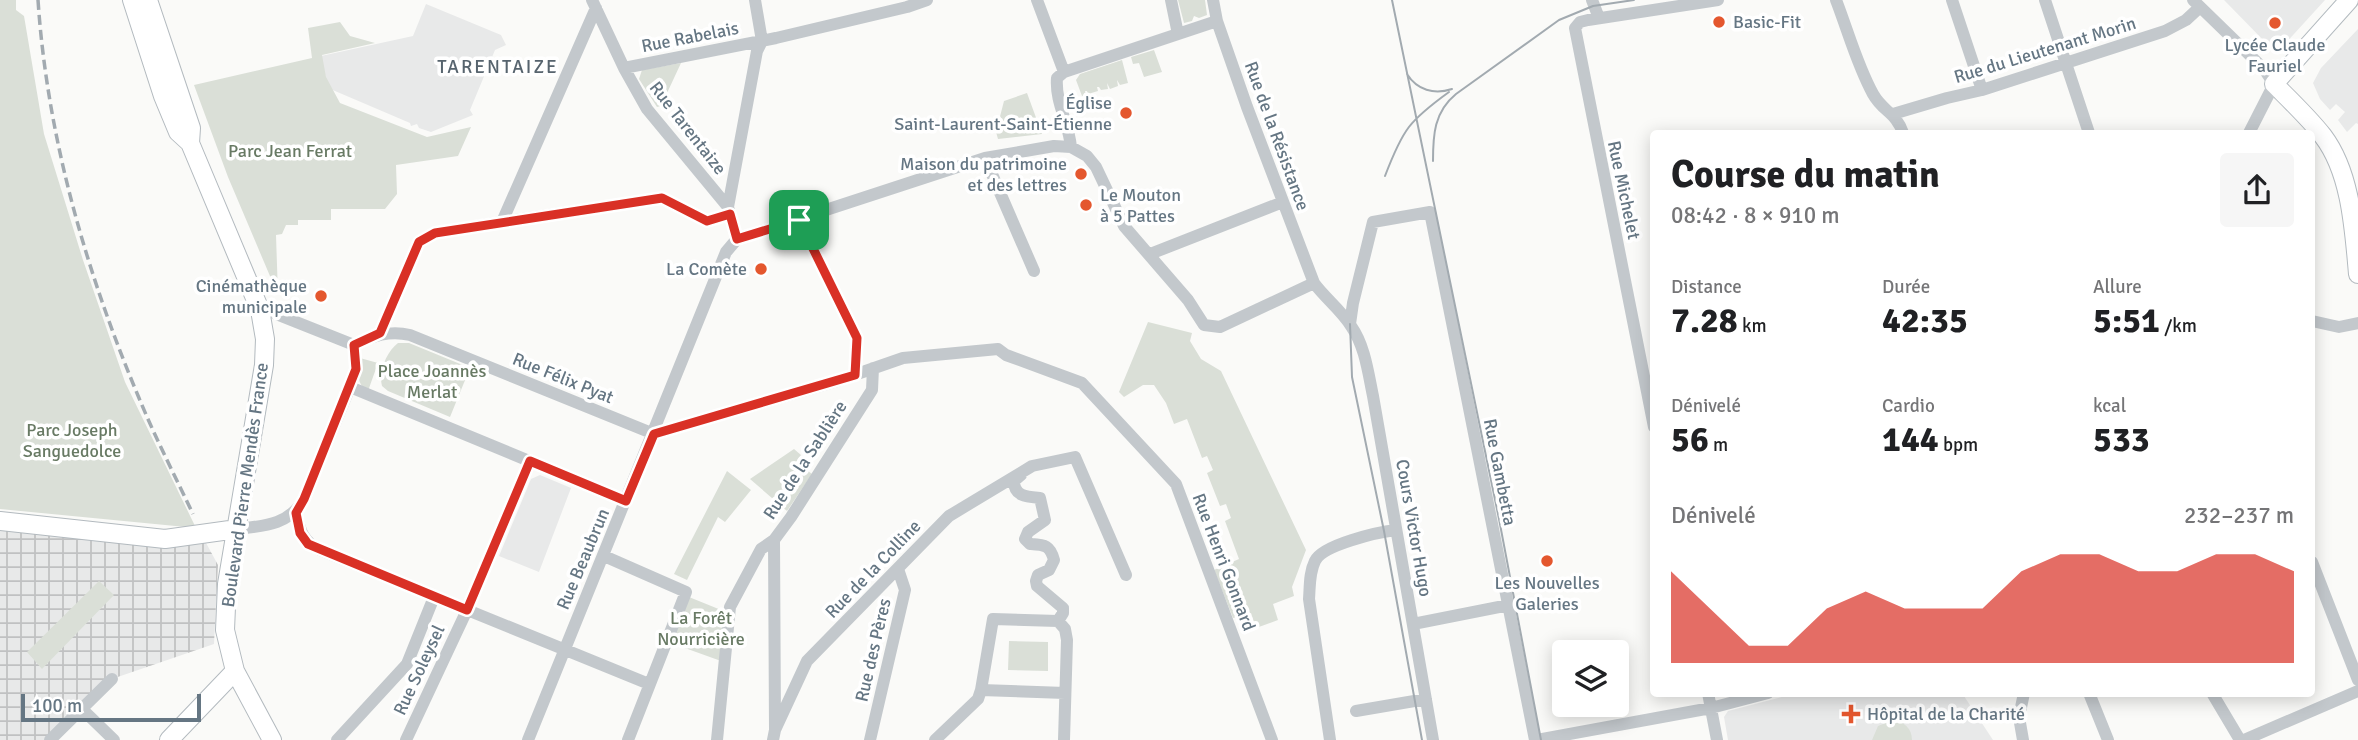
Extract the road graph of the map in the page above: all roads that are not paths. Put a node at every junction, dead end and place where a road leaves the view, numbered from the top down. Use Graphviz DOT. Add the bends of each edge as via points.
graph roads {
  1 [pos="132,0"];
  2 [pos="148,0"];
  3 [pos="755,0"];
  4 [pos="925,0"];
  5 [pos="1037,0"];
  6 [pos="1171,0"];
  7 [pos="1213,0"];
  8 [pos="1592,0"];
  9 [pos="1718,0"];
  10 [pos="1836,0"];
  11 [pos="1952,0"];
  12 [pos="2045,0"];
  13 [pos="2349,0"];
  14 [pos="594,4"];
  15 [pos="2197,4"];
  16 [pos="1599,18"];
  17 [pos="1217,21"];
  18 [pos="1178,34"];
  19 [pos="762,41"];
  20 [pos="2066,64"];
  21 [pos="624,68"];
  22 [pos="1064,72"];
  23 [pos="2274,84"];
  24 [pos="1982,90"];
  25 [pos="1893,114"];
  26 [pos="1902,130"];
  27 [pos="2088,130"];
  28 [pos="2251,130"];
  29 [pos="190,144"];
  30 [pos="1070,147"];
  31 [pos="985,158"];
  32 [pos="1283,202"];
  33 [pos="729,211"];
  34 [pos="799,220"];
  35 [pos="502,222"];
  36 [pos="737,239"];
  37 [pos="1150,254"];
  38 [pos="1034,271"];
  39 [pos="2358,274"];
  40 [pos="1314,283"];
  41 [pos="260,310"];
  42 [pos="2315,322"];
  43 [pos="2358,323"];
  44 [pos="1350,324"];
  45 [pos="380,333"];
  46 [pos="354,345"];
  47 [pos="873,368"];
  48 [pos="855,375"];
  49 [pos="350,387"];
  50 [pos="1650,408"];
  51 [pos="654,434"];
  52 [pos="530,461"];
  53 [pos="1032,466"];
  54 [pos="626,501"];
  55 [pos="296,513"];
  56 [pos="0,520"];
  57 [pos="237,529"];
  58 [pos="1396,530"];
  59 [pos="774,540"];
  60 [pos="604,556"];
  61 [pos="898,569"];
  62 [pos="2315,570"];
  63 [pos="1126,575"];
  64 [pos="434,597"];
  65 [pos="1508,605"];
  66 [pos="467,610"];
  67 [pos="1058,621"];
  68 [pos="1413,624"];
  69 [pos="564,650"];
  70 [pos="234,671"];
  71 [pos="112,679"];
  72 [pos="2358,680"];
  73 [pos="649,684"];
  74 [pos="981,690"];
  75 [pos="2358,691"];
  76 [pos="1065,693"];
  77 [pos="1709,697"];
  78 [pos="1753,697"];
  79 [pos="2023,697"];
  80 [pos="2091,697"];
  81 [pos="2215,697"];
  82 [pos="1426,699"];
  83 [pos="1711,708"];
  84 [pos="82,709"];
  85 [pos="1356,710"];
  86 [pos="774,735"];
  87 [pos="2022,735"];
  88 [pos="50,740"];
  89 [pos="114,740"];
  90 [pos="169,740"];
  91 [pos="272,740"];
  92 [pos="337,740"];
  93 [pos="406,740"];
  94 [pos="528,740"];
  95 [pos="628,740"];
  96 [pos="717,740"];
  97 [pos="870,740"];
  98 [pos="935,740"];
  99 [pos="1065,740"];
  100 [pos="1272,740"];
  101 [pos="1330,740"];
  102 [pos="1433,740"];
  103 [pos="1536,740"];
  104 [pos="1717,740"];
  105 [pos="2108,740"];
  106 [pos="2242,740"];
  1 -- 29 [label="main road, Boulevard Pierre Mendès France" via="163,96 178,132"];
  2 -- 29 [label="main road, Boulevard Pierre Mendès France" via="191,128"];
  3 -- 19 [label="street"];
  4 -- 19 [label="street, Rue Rabelais"];
  5 -- 22 [label="street"];
  6 -- 18 [label="street"];
  7 -- 17 [label="street, Rue de la Résistance"];
  8 -- 16 [label="street"];
  9 -- 16 [label="street"];
  10 -- 25 [label="street" via="1873,95"];
  11 -- 24 [label="street"];
  12 -- 20 [label="street"];
  13 -- 23 [label="main road"];
  14 -- 21 [label="street, Rue Tarentaize"];
  14 -- 35 [label="street"];
  15 -- 20 [label="street, Rue du Lieutenant Morin" via="2186,20 2165,31"];
  15 -- 23 [label="street"];
  16 -- 50 [label="street, Rue Michelet" via="1577,24 1575,36"];
  17 -- 18 [label="street"];
  17 -- 32 [label="street, Rue de la Résistance"];
  18 -- 22 [label="street"];
  19 -- 21 [label="street, Rue Rabelais"];
  19 -- 33 [label="street"];
  20 -- 24 [label="street, Rue du Lieutenant Morin"];
  20 -- 27 [label="street"];
  21 -- 33 [label="street, Rue Tarentaize" via="647,110"];
  22 -- 30 [label="street" via="1057,78 1056,91"];
  23 -- 28 [label="street"];
  23 -- 39 [label="main road" via="2324,137 2335,156 2351,212"];
  24 -- 25 [label="street, Rue du Lieutenant Morin"];
  25 -- 26 [label="street"];
  29 -- 41 [label="main road, Boulevard Pierre Mendès France"];
  30 -- 31 [label="street"];
  30 -- 37 [label="street" via="1087,156 1120,219"];
  31 -- 34 [label="street"];
  31 -- 38 [label="street"];
  32 -- 37 [label="street"];
  32 -- 40 [label="street, Rue de la Résistance"];
  33 -- 35 [label="street" via="707,221 662,198"];
  33 -- 36 [label="street, Rue Tarentaize"];
  34 -- 36 [label="street"];
  34 -- 48 [label="street" via="857,338"];
  35 -- 45 [label="street" via="435,233 419,242"];
  36 -- 51 [label="street, Rue Beaubrun" via="726,252"];
  37 -- 40 [label="street" via="1204,325 1220,327"];
  40 -- 44 [label="street, Rue de la Résistance"];
  41 -- 46 [label="street"];
  41 -- 57 [label="main road, Boulevard Pierre Mendès France" via="264,365"];
  42 -- 43 [label="street" via="2339,327"];
  44 -- 58 [label="street, Cours Victor Hugo" via="1361,343"];
  44 -- 65 [label="street, Rue Gambetta" via="1373,222 1430,212"];
  45 -- 46 [label="street"];
  45 -- 51 [label="street, Rue Félix Pyat" via="410,335"];
  46 -- 49 [label="street" via="356,369"];
  47 -- 48 [label="street, Rue Henri Gonnard"];
  47 -- 59 [label="street, Rue de la Sablière" via="872,390"];
  47 -- 100 [label="street, Rue Henri Gonnard" via="903,358 998,349 1082,383 1176,484"];
  48 -- 51 [label="street, Rue Henri Gonnard"];
  49 -- 52 [label="street"];
  49 -- 55 [label="street"];
  51 -- 54 [label="street, Rue Beaubrun"];
  52 -- 54 [label="street"];
  52 -- 66 [label="street, Rue Soleysel"];
  53 -- 61 [label="street, Rue de la Colline" via="949,516"];
  53 -- 63 [label="street, Rue de la Colline" via="1075,457"];
  53 -- 67 [label="street" via="1013,486 1021,496 1040,498 1044,508 1043,524 1028,532 1025,540 1051,549 1054,560 1036,581 1063,608"];
  54 -- 60 [label="street, Rue Beaubrun"];
  55 -- 57 [label="street" via="272,524"];
  55 -- 64 [label="street" via="308,544"];
  56 -- 57 [label="main road" via="165,540"];
  57 -- 70 [label="main road, Boulevard Pierre Mendès France" via="225,630"];
  58 -- 68 [label="street, Cours Victor Hugo"];
  58 -- 101 [label="street" via="1322,551 1315,559 1308,599"];
  59 -- 86 [label="street, Rue de la Sablière"];
  59 -- 96 [label="street" via="761,549 730,607"];
  60 -- 69 [label="street, Rue Beaubrun"];
  60 -- 73 [label="street" via="686,592"];
  61 -- 86 [label="street, Rue de la Colline" via="807,661"];
  61 -- 97 [label="street, Rue des Pères" via="905,590"];
  62 -- 72 [label="street"];
  64 -- 66 [label="street"];
  64 -- 92 [label="street" via="407,664"];
  65 -- 68 [label="street"];
  65 -- 103 [label="street, Rue Gambetta"];
  66 -- 69 [label="street"];
  66 -- 93 [label="street, Rue Soleysel"];
  67 -- 74 [label="street" via="993,619"];
  67 -- 76 [label="street" via="1067,640"];
  68 -- 82 [label="street, Cours Victor Hugo"];
  69 -- 73 [label="street"];
  69 -- 94 [label="street, Rue Beaubrun"];
  70 -- 90 [label="main road"];
  70 -- 91 [label="main road, Boulevard Pierre Mendès France"];
  71 -- 84 [label="street"];
  73 -- 95 [label="street"];
  74 -- 76 [label="street"];
  74 -- 98 [label="street" via="978,699"];
  75 -- 106 [label="street"];
  76 -- 99 [label="street"];
  77 -- 83 [label="street"];
  78 -- 83 [label="street"];
  79 -- 87 [label="street"];
  80 -- 105 [label="street"];
  81 -- 106 [label="street"];
  82 -- 85 [label="street"];
  82 -- 102 [label="street, Cours Victor Hugo"];
  83 -- 103 [label="street"];
  83 -- 104 [label="street"];
  84 -- 88 [label="street"];
  84 -- 89 [label="street"];
}
